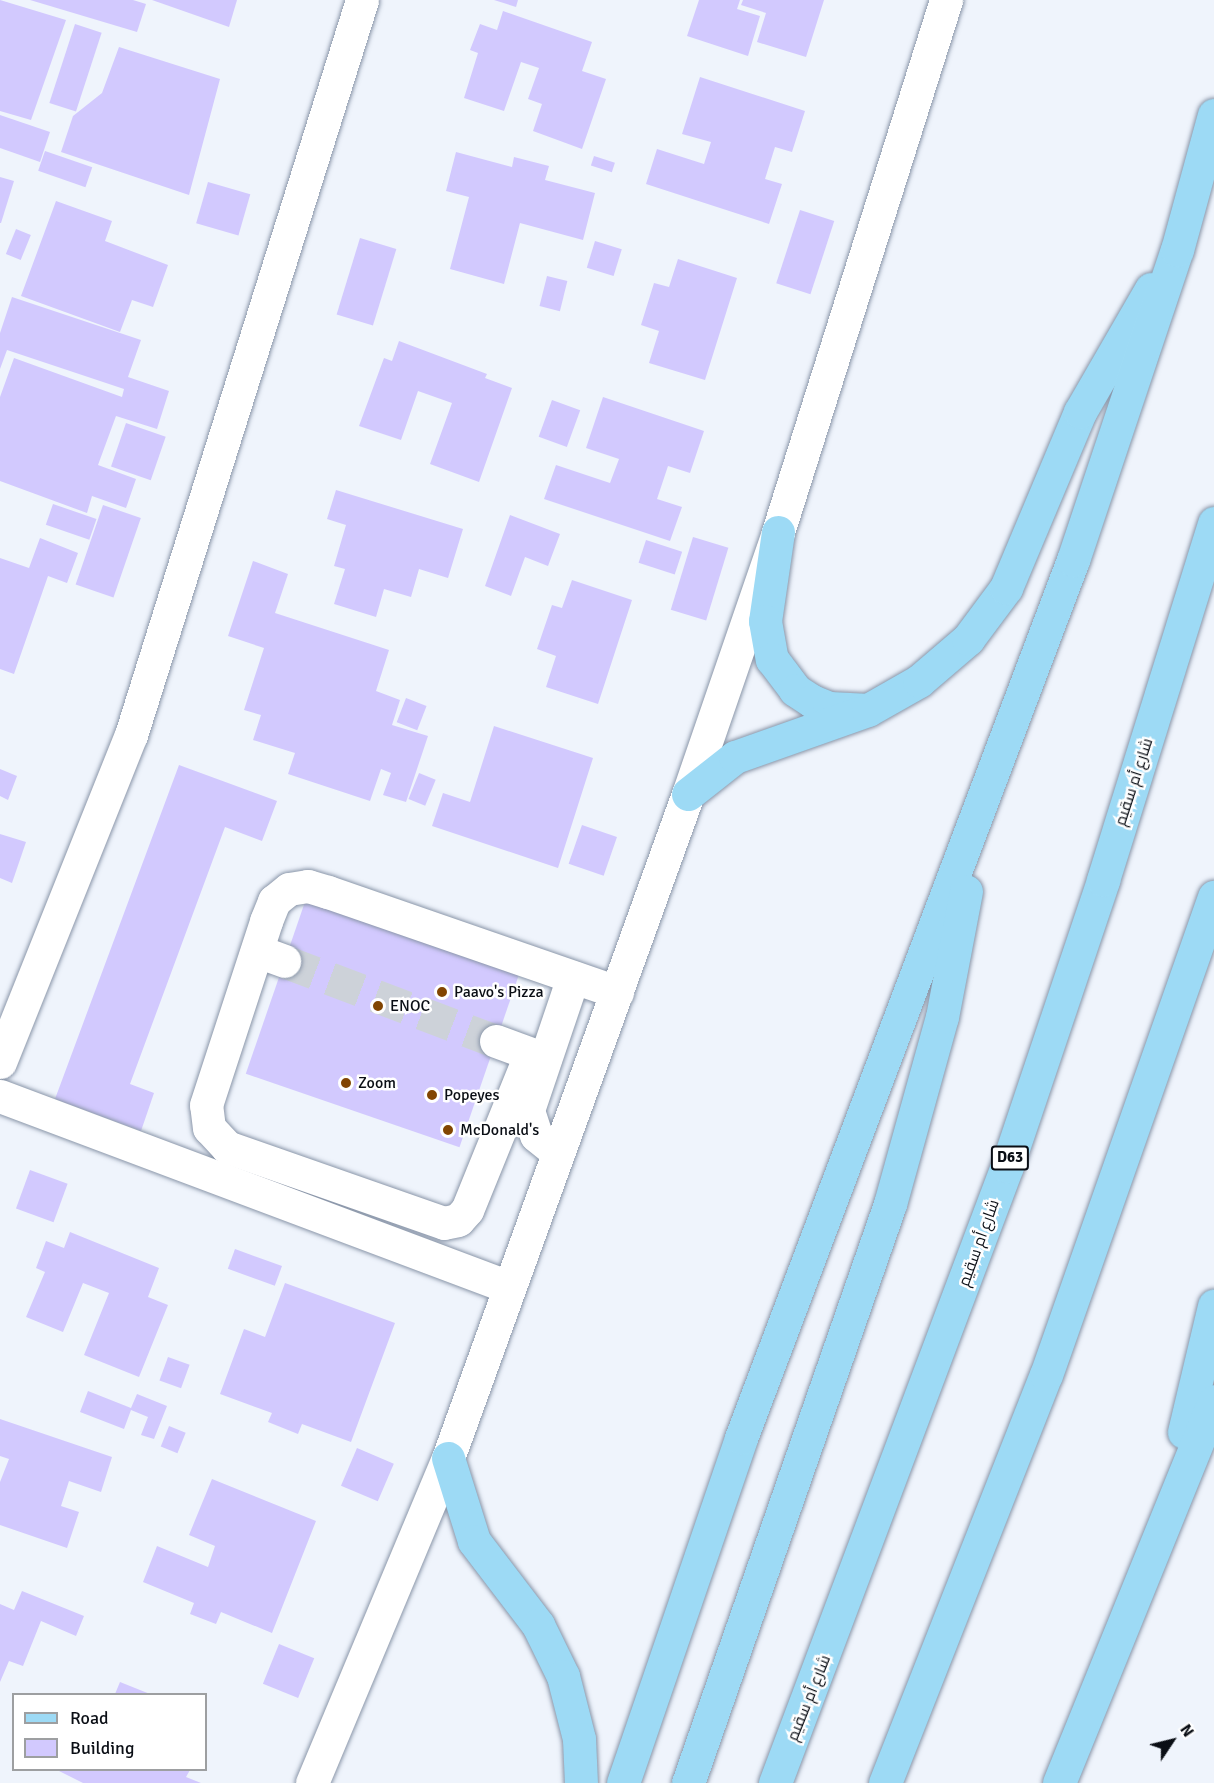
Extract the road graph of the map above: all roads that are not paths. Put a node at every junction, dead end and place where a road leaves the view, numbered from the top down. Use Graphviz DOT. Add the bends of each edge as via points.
graph roads {
  1 [pos="362,0"];
  2 [pos="946,0"];
  3 [pos="1214,115"];
  4 [pos="1177,250"];
  5 [pos="1214,523"];
  6 [pos="778,532"];
  7 [pos="868,710"];
  8 [pos="688,794"];
  9 [pos="976,826"];
  10 [pos="1214,897"];
  11 [pos="573,977"];
  12 [pos="617,992"];
  13 [pos="496,1041"];
  14 [pos="538,1057"];
  15 [pos="0,1062"];
  16 [pos="0,1096"];
  17 [pos="558,1153"];
  18 [pos="509,1287"];
  19 [pos="1214,1306"];
  20 [pos="1214,1401"];
  21 [pos="448,1458"];
  22 [pos="1168,1516"];
  23 [pos="312,1783"];
  24 [pos="581,1783"];
  25 [pos="623,1783"];
  26 [pos="688,1783"];
  27 [pos="775,1783"];
  28 [pos="885,1783"];
  29 [pos="1059,1783"];
  1 -- 15 [label="street" via="131,735"];
  2 -- 6 [label="street"];
  3 -- 4 [label="main road"];
  4 -- 7 [label="main road" via="1085,403 1020,559 988,615 945,662"];
  4 -- 9 [label="main road" via="1073,560"];
  5 -- 27 [label="main road, شارع أم سقيم / D63" via="1103,880 1007,1166 921,1404"];
  6 -- 7 [label="main road" via="765,621 772,659 795,690 812,701 829,708"];
  6 -- 8 [label="street"];
  7 -- 8 [label="main road" via="744,753"];
  8 -- 12 [label="street"];
  9 -- 25 [label="main road" via="745,1426"];
  9 -- 26 [label="main road" via="942,1017 918,1111"];
  10 -- 28 [label="main road" via="1046,1374"];
  11 -- 12 [label="street"];
  11 -- 14 [label="street"];
  11 -- 14 [label="street" via="308,886 289,890 274,901 271,956 206,1105 209,1128 227,1147 444,1222 458,1220 467,1210"];
  12 -- 17 [label="street"];
  13 -- 14 [label="street"];
  14 -- 17 [label="street" via="529,1123"];
  16 -- 18 [label="street"];
  17 -- 18 [label="street"];
  18 -- 21 [label="street"];
  19 -- 22 [label="main road"];
  20 -- 22 [label="main road"];
  21 -- 23 [label="street"];
  21 -- 24 [label="main road" via="474,1541 529,1612 563,1677 579,1739"];
  22 -- 29 [label="main road"];
}
